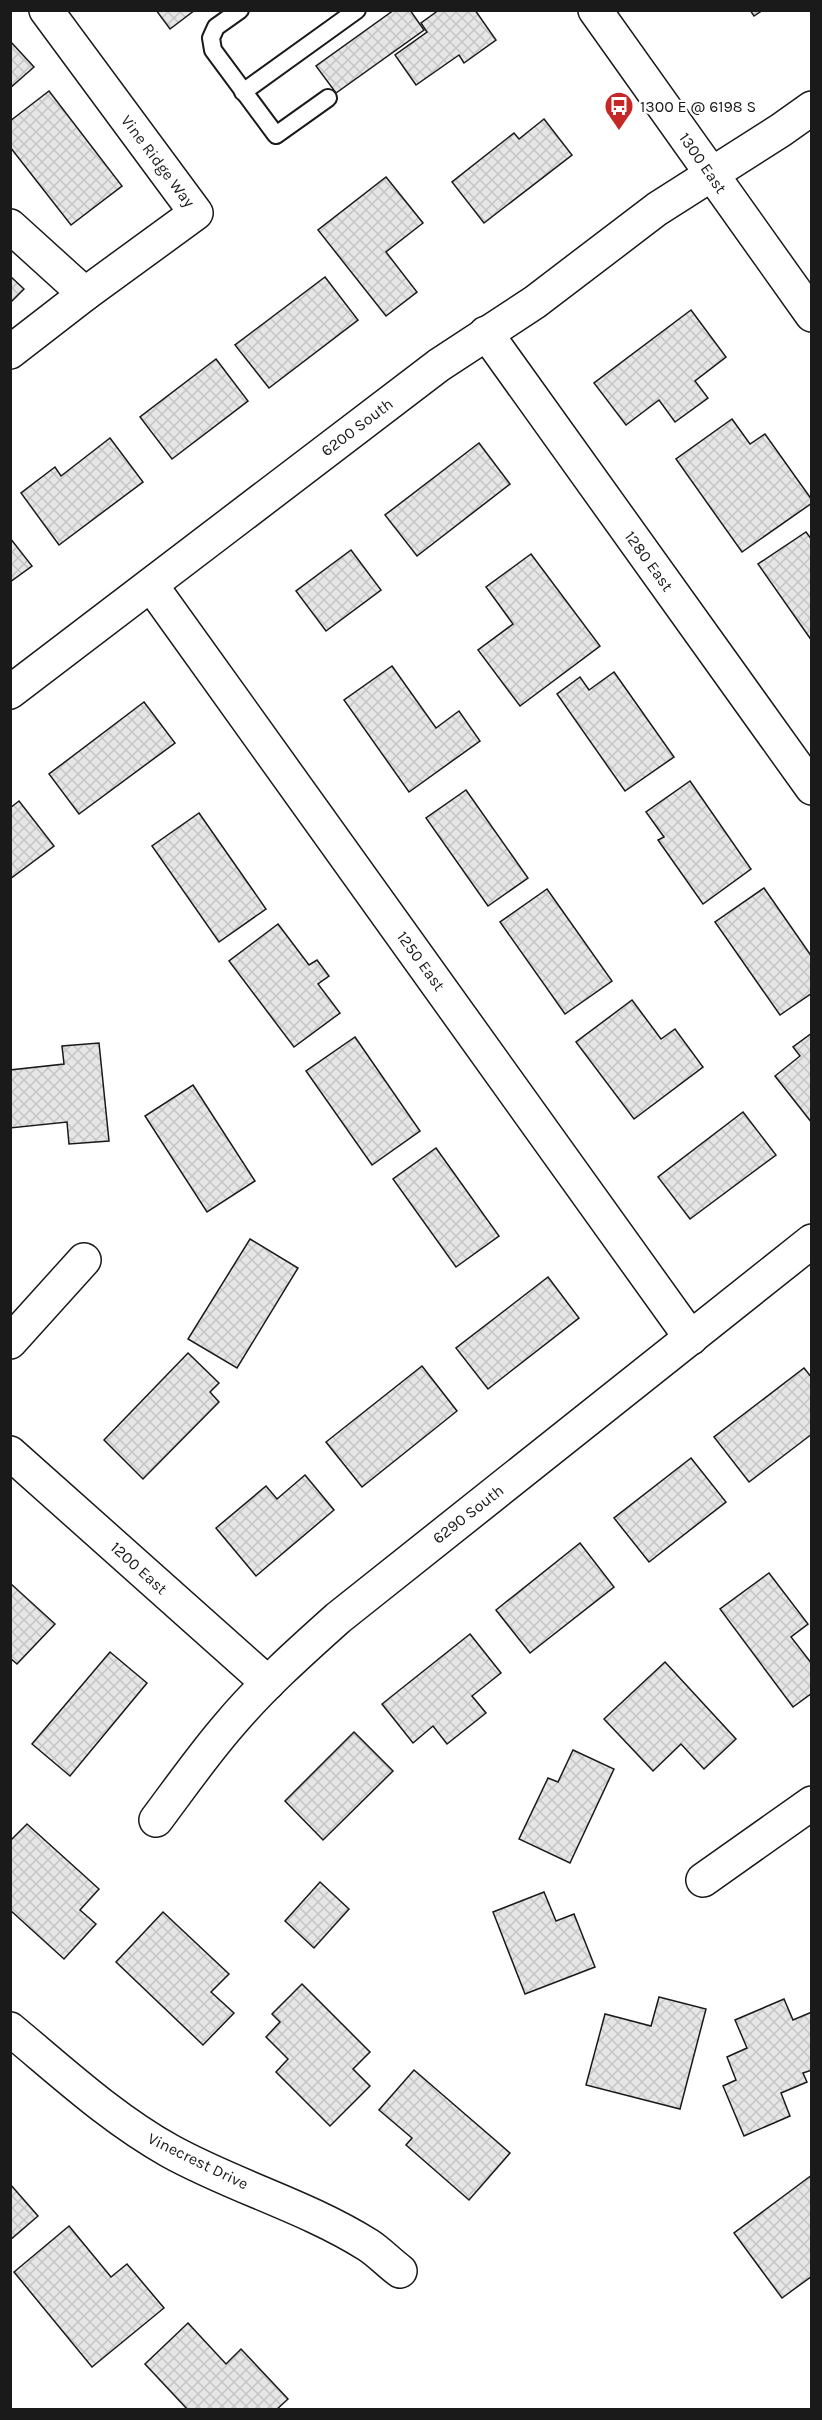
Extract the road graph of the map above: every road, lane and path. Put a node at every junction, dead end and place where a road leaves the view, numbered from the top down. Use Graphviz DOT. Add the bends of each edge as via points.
graph roads {
  1 [pos="46,10"];
  2 [pos="240,10"];
  3 [pos="357,10"];
  4 [pos="595,10"];
  5 [pos="243,92"];
  6 [pos="328,98"];
  7 [pos="812,108"];
  8 [pos="712,174"];
  9 [pos="10,226"];
  10 [pos="85,294"];
  11 [pos="812,315"];
  12 [pos="486,333"];
  13 [pos="10,352"];
  14 [pos="151,585"];
  15 [pos="10,692"];
  16 [pos="812,788"];
  17 [pos="812,1241"];
  18 [pos="84,1260"];
  19 [pos="691,1338"];
  20 [pos="10,1342"];
  21 [pos="10,1453"];
  22 [pos="268,1683"];
  23 [pos="812,1803"];
  24 [pos="156,1820"];
  25 [pos="703,1880"];
  26 [pos="10,2029"];
  27 [pos="400,2271"];
  1 -- 10 [label="street, Vine Ridge Way" via="196,213"];
  2 -- 5 [label="lane" via="216,27 211,38 213,50"];
  3 -- 5 [label="lane"];
  4 -- 8 [label="street, 1300 East"];
  5 -- 6 [label="lane" via="276,135"];
  7 -- 8 [label="street, 6200 South"];
  8 -- 11 [label="street, 1300 East"];
  8 -- 12 [label="street, 6200 South" via="657,209 535,302"];
  9 -- 10 [label="street"];
  10 -- 13 [label="street, Vine Ridge Way"];
  12 -- 14 [label="street, 6200 South"];
  12 -- 16 [label="street, 1280 East"];
  14 -- 15 [label="street, 6200 South"];
  14 -- 19 [label="street, 1250 East"];
  17 -- 19 [label="street, 6290 South"];
  18 -- 20 [label="street"];
  19 -- 22 [label="street, 6290 South" via="338,1618"];
  21 -- 22 [label="street, 1200 East"];
  22 -- 24 [label="street, 6290 South" via="194,1768"];
  23 -- 25 [label="street"];
  26 -- 27 [label="street, Vinecrest Drive" via="139,2132 369,2246"];
}
